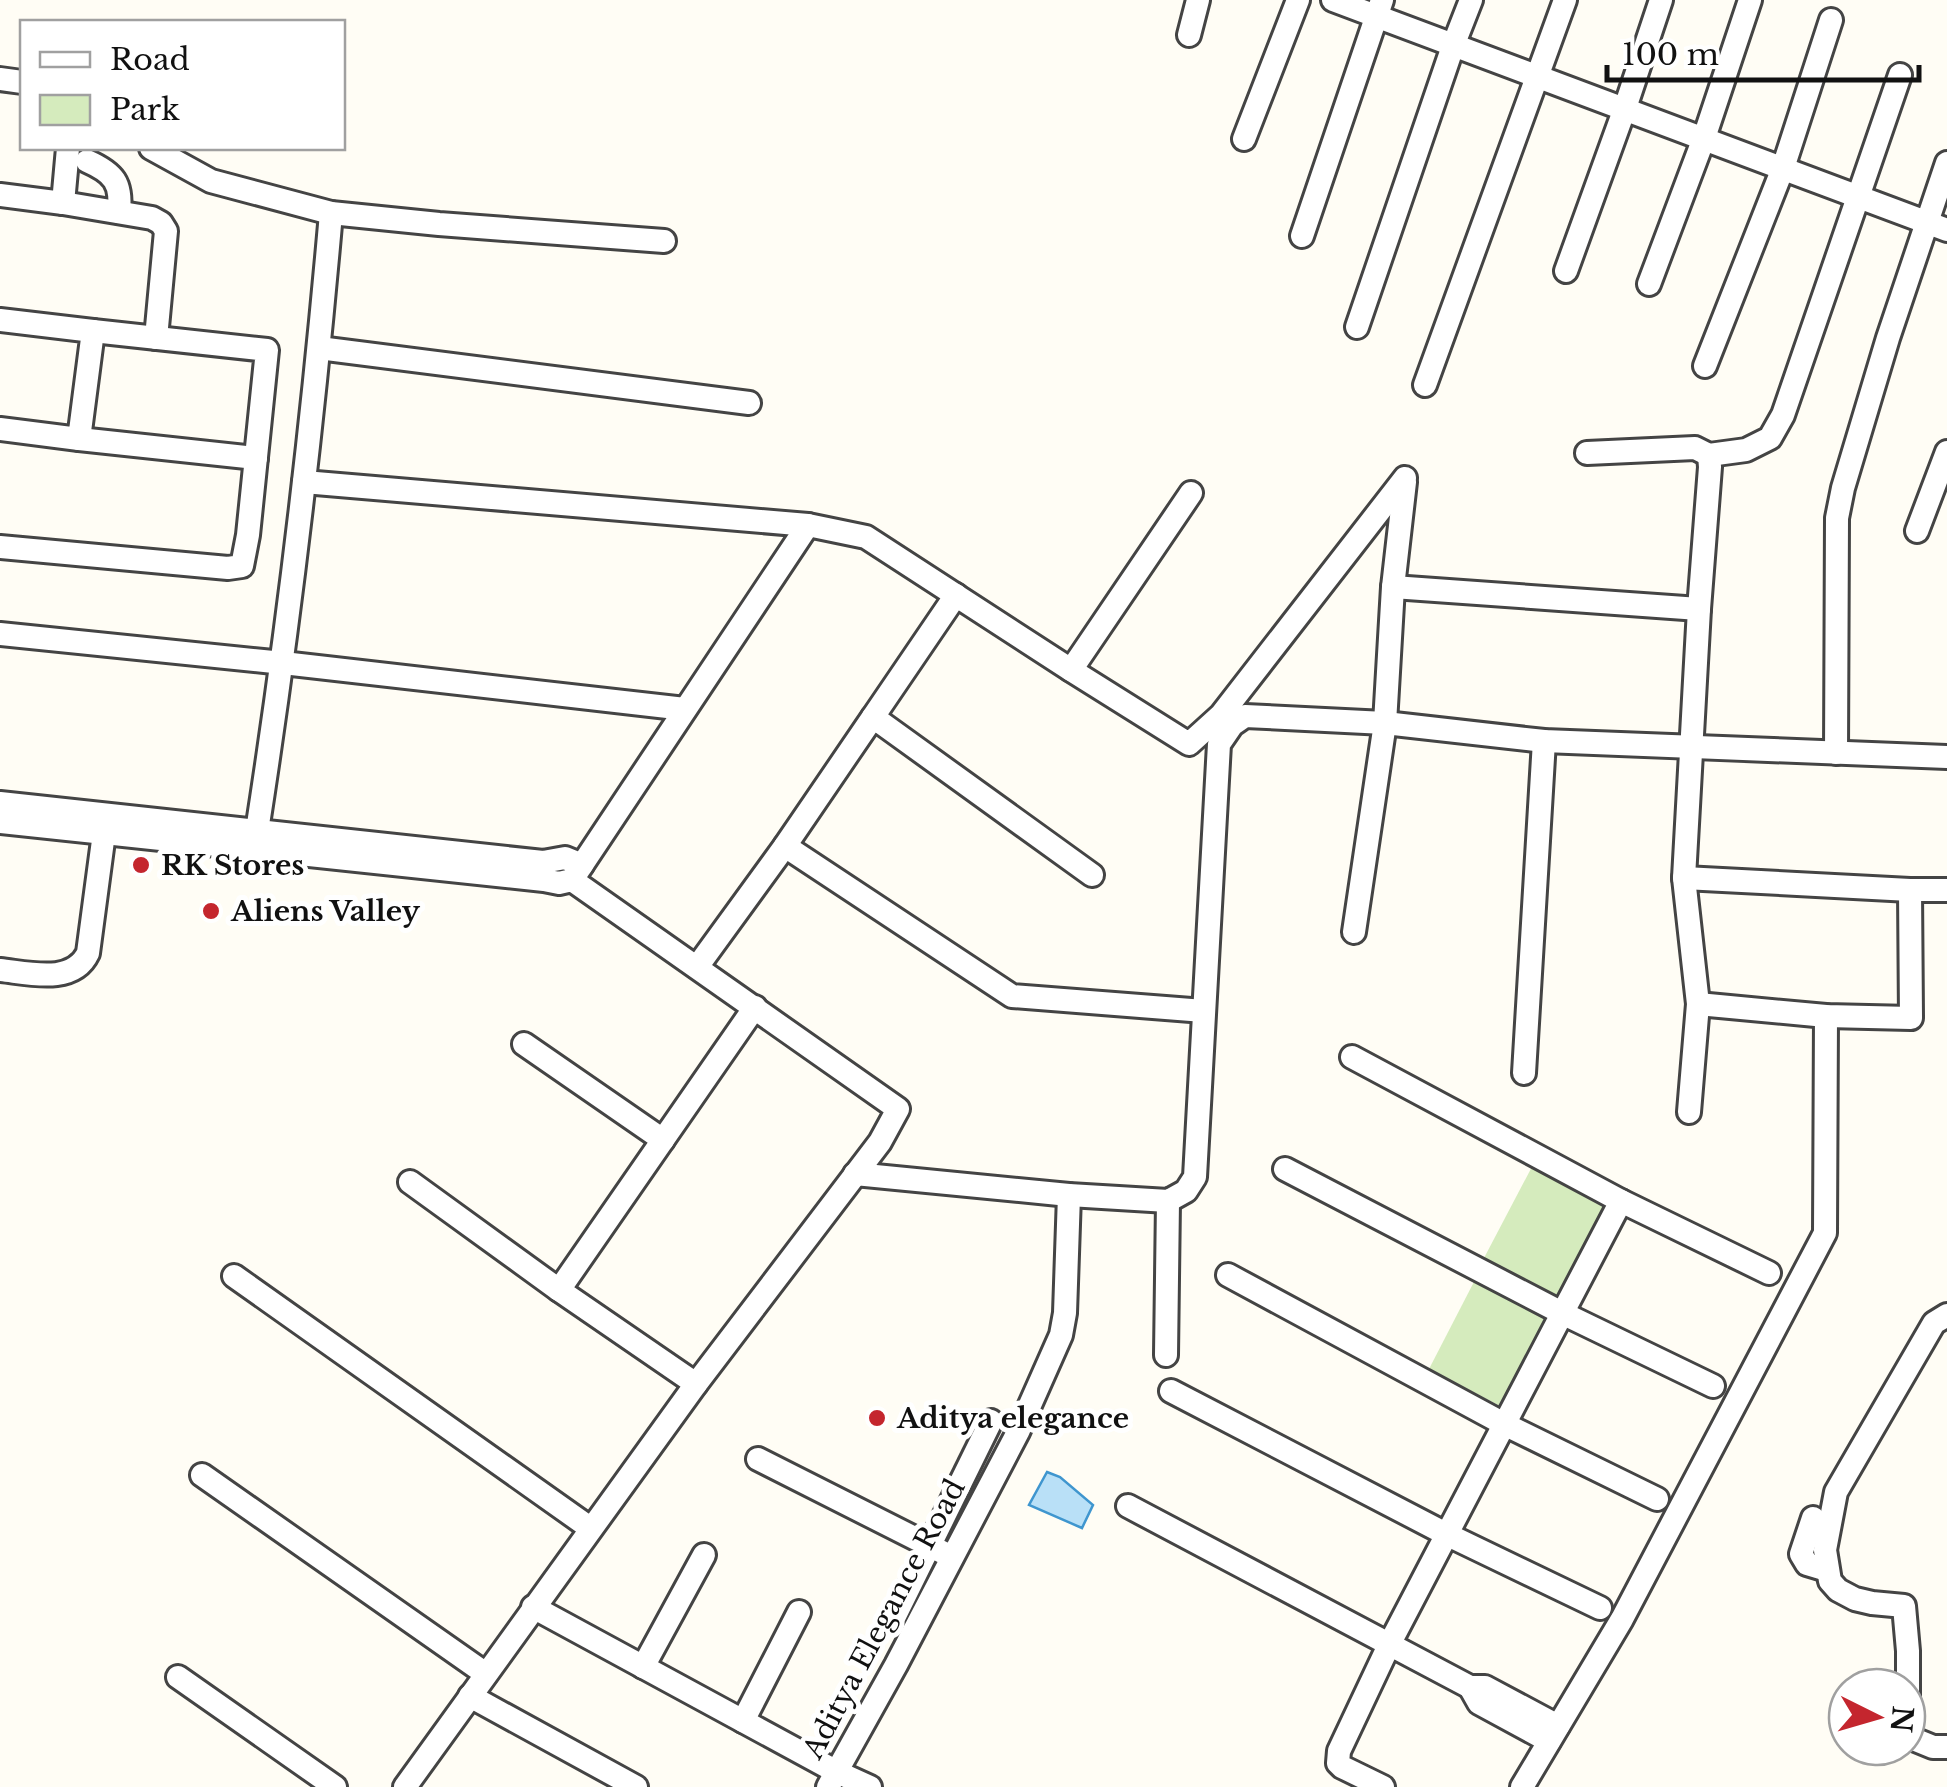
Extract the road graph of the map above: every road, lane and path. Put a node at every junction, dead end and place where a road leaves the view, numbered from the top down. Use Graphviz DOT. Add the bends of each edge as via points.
graph roads {
  1 [pos="1198,0"];
  2 [pos="1298,0"];
  3 [pos="1333,0"];
  4 [pos="1471,0"];
  5 [pos="1565,0"];
  6 [pos="1661,0"];
  7 [pos="1750,0"];
  8 [pos="1379,8"];
  9 [pos="1831,20"];
  10 [pos="1189,34"];
  11 [pos="1453,46"];
  12 [pos="1900,75"];
  13 [pos="1538,76"];
  14 [pos="1625,108"];
  15 [pos="1704,138"];
  16 [pos="1244,139"];
  17 [pos="103,150"];
  18 [pos="155,150"];
  19 [pos="83,152"];
  20 [pos="1947,163"];
  21 [pos="1783,168"];
  22 [pos="130,178"];
  23 [pos="0,196"];
  24 [pos="1859,197"];
  25 [pos="62,202"];
  26 [pos="119,212"];
  27 [pos="331,213"];
  28 [pos="1937,226"];
  29 [pos="1302,236"];
  30 [pos="664,242"];
  31 [pos="1566,272"];
  32 [pos="1649,284"];
  33 [pos="0,320"];
  34 [pos="1357,327"];
  35 [pos="92,331"];
  36 [pos="156,338"];
  37 [pos="319,348"];
  38 [pos="1706,366"];
  39 [pos="1425,385"];
  40 [pos="749,402"];
  41 [pos="0,429"];
  42 [pos="79,439"];
  43 [pos="1947,452"];
  44 [pos="1587,453"];
  45 [pos="1709,454"];
  46 [pos="256,458"];
  47 [pos="304,482"];
  48 [pos="1191,493"];
  49 [pos="808,524"];
  50 [pos="1917,531"];
  51 [pos="0,547"];
  52 [pos="1393,587"];
  53 [pos="956,595"];
  54 [pos="1700,609"];
  55 [pos="0,634"];
  56 [pos="283,663"];
  57 [pos="1071,670"];
  58 [pos="684,710"];
  59 [pos="873,717"];
  60 [pos="1385,723"];
  61 [pos="1544,741"];
  62 [pos="1692,747"];
  63 [pos="1836,752"];
  64 [pos="1947,757"];
  65 [pos="0,803"];
  66 [pos="0,822"];
  67 [pos="257,831"];
  68 [pos="104,833"];
  69 [pos="785,846"];
  70 [pos="543,871"];
  71 [pos="577,873"];
  72 [pos="1092,875"];
  73 [pos="1684,878"];
  74 [pos="1910,890"];
  75 [pos="1947,890"];
  76 [pos="1354,932"];
  77 [pos="697,967"];
  78 [pos="0,970"];
  79 [pos="1698,1004"];
  80 [pos="755,1007"];
  81 [pos="1204,1011"];
  82 [pos="1826,1016"];
  83 [pos="524,1044"];
  84 [pos="1352,1057"];
  85 [pos="1524,1073"];
  86 [pos="1690,1112"];
  87 [pos="663,1140"];
  88 [pos="1285,1169"];
  89 [pos="856,1174"];
  90 [pos="410,1182"];
  91 [pos="1069,1195"];
  92 [pos="1168,1200"];
  93 [pos="1620,1201"];
  94 [pos="1768,1273"];
  95 [pos="234,1276"];
  96 [pos="1228,1276"];
  97 [pos="559,1290"];
  98 [pos="1562,1313"];
  99 [pos="1947,1315"];
  100 [pos="1166,1355"];
  101 [pos="696,1384"];
  102 [pos="1713,1386"];
  103 [pos="1171,1391"];
  104 [pos="991,1422"];
  105 [pos="1504,1424"];
  106 [pos="758,1459"];
  107 [pos="202,1476"];
  108 [pos="1657,1500"];
  109 [pos="1128,1506"];
  110 [pos="1814,1518"];
  111 [pos="590,1528"];
  112 [pos="1446,1534"];
  113 [pos="933,1539"];
  114 [pos="956,1551"];
  115 [pos="704,1555"];
  116 [pos="1827,1570"];
  117 [pos="534,1607"];
  118 [pos="1600,1608"];
  119 [pos="799,1612"];
  120 [pos="895,1616"];
  121 [pos="1390,1643"];
  122 [pos="643,1667"];
  123 [pos="486,1674"];
  124 [pos="178,1677"];
  125 [pos="470,1696"];
  126 [pos="743,1721"];
  127 [pos="1554,1734"];
  128 [pos="1947,1746"];
  129 [pos="833,1780"];
  130 [pos="335,1787"];
  131 [pos="405,1787"];
  132 [pos="636,1787"];
  133 [pos="870,1787"];
  134 [pos="1383,1787"];
  135 [pos="1522,1787"];
  1 -- 10 [label="street"];
  2 -- 16 [label="street"];
  3 -- 8 [label="street"];
  4 -- 11 [label="street"];
  5 -- 13 [label="street"];
  6 -- 14 [label="street"];
  7 -- 15 [label="street"];
  8 -- 11 [label="street"];
  8 -- 29 [label="street"];
  9 -- 21 [label="street"];
  11 -- 13 [label="street"];
  11 -- 34 [label="street"];
  12 -- 24 [label="street"];
  13 -- 14 [label="street"];
  13 -- 39 [label="street"];
  14 -- 15 [label="street"];
  14 -- 31 [label="street"];
  15 -- 21 [label="street"];
  15 -- 32 [label="street"];
  17 -- 22 [label="street"];
  18 -- 27 [label="street" via="211,181"];
  19 -- 25 [label="street"];
  19 -- 26 [label="street" via="114,179 121,191"];
  20 -- 28 [label="street"];
  21 -- 24 [label="street"];
  21 -- 38 [label="street"];
  23 -- 25 [label="street"];
  24 -- 28 [label="street"];
  24 -- 45 [label="street" via="1783,416 1770,438 1746,450"];
  25 -- 26 [label="street"];
  26 -- 36 [label="street" via="152,218 166,231"];
  27 -- 30 [label="street"];
  27 -- 37 [label="street"];
  28 -- 63 [label="street" via="1888,338 1837,518"];
  33 -- 35 [label="street"];
  35 -- 36 [label="street"];
  35 -- 42 [label="street"];
  36 -- 46 [label="street" via="267,350"];
  37 -- 40 [label="street"];
  37 -- 47 [label="street"];
  41 -- 42 [label="street"];
  42 -- 46 [label="street"];
  43 -- 50 [label="street"];
  44 -- 45 [label="street" via="1695,448"];
  45 -- 54 [label="street"];
  46 -- 51 [label="street" via="244,557 237,568"];
  47 -- 49 [label="street"];
  47 -- 56 [label="street"];
  48 -- 57 [label="street"];
  49 -- 53 [label="street" via="866,536"];
  49 -- 58 [label="street"];
  52 -- 54 [label="street"];
  52 -- 57 [label="street" via="1405,478 1220,715 1190,744"];
  52 -- 60 [label="street"];
  53 -- 57 [label="street"];
  53 -- 59 [label="street"];
  54 -- 62 [label="street"];
  55 -- 56 [label="street"];
  56 -- 58 [label="street"];
  56 -- 67 [label="street"];
  58 -- 71 [label="street"];
  59 -- 69 [label="street"];
  59 -- 72 [label="street"];
  60 -- 61 [label="street"];
  60 -- 76 [label="street"];
  60 -- 81 [label="street" via="1246,716 1219,744"];
  61 -- 62 [label="street"];
  61 -- 85 [label="street"];
  62 -- 63 [label="street"];
  62 -- 73 [label="street"];
  63 -- 64 [label="street"];
  65 -- 67 [label="street"];
  66 -- 68 [label="street"];
  67 -- 70 [label="street"];
  68 -- 70 [label="street"];
  68 -- 78 [label="street" via="83,963 56,975"];
  69 -- 77 [label="street"];
  69 -- 81 [label="street" via="1012,996"];
  70 -- 71 [label="street" via="559,884"];
  71 -- 77 [label="street"];
  73 -- 74 [label="street"];
  73 -- 79 [label="street"];
  74 -- 75 [label="street"];
  74 -- 82 [label="street" via="1911,1018"];
  77 -- 80 [label="street"];
  79 -- 82 [label="street"];
  79 -- 86 [label="street"];
  80 -- 87 [label="street"];
  80 -- 89 [label="street" via="898,1108"];
  81 -- 92 [label="street" via="1195,1177 1186,1192"];
  82 -- 127 [label="street" via="1825,1233 1622,1619"];
  83 -- 87 [label="street"];
  84 -- 93 [label="street"];
  87 -- 97 [label="street"];
  88 -- 98 [label="street"];
  89 -- 91 [label="street"];
  89 -- 101 [label="street"];
  90 -- 97 [label="street"];
  91 -- 92 [label="street"];
  91 -- 114 [label="street, Aditya Elegance Road" via="1061,1335"];
  92 -- 100 [label="street"];
  93 -- 94 [label="street"];
  93 -- 98 [label="street"];
  95 -- 111 [label="street"];
  96 -- 105 [label="street"];
  97 -- 101 [label="street"];
  98 -- 102 [label="street"];
  98 -- 105 [label="street"];
  99 -- 116 [label="street" via="1934,1323 1836,1492 1824,1550"];
  101 -- 111 [label="street"];
  103 -- 112 [label="street"];
  104 -- 113 [label="street"];
  105 -- 108 [label="street"];
  105 -- 112 [label="street"];
  106 -- 113 [label="street"];
  107 -- 123 [label="street"];
  109 -- 121 [label="street"];
  110 -- 116 [label="street" via="1801,1554 1807,1564"];
  111 -- 117 [label="street"];
  112 -- 118 [label="street"];
  112 -- 121 [label="street"];
  113 -- 114 [label="street"];
  113 -- 120 [label="street"];
  114 -- 129 [label="street, Aditya Elegance Road"];
  115 -- 122 [label="street"];
  116 -- 128 [label="street" via="1838,1590 1855,1599 1904,1606 1911,1738"];
  117 -- 122 [label="street"];
  117 -- 123 [label="street"];
  119 -- 126 [label="street"];
  121 -- 127 [label="street" via="1470,1687 1484,1688"];
  121 -- 134 [label="street" via="1337,1757 1342,1767"];
  122 -- 126 [label="street"];
  123 -- 125 [label="street"];
  124 -- 130 [label="street"];
  125 -- 131 [label="street"];
  125 -- 132 [label="street"];
  126 -- 129 [label="street"];
  127 -- 135 [label="street"];
  129 -- 133 [label="street"];
}
